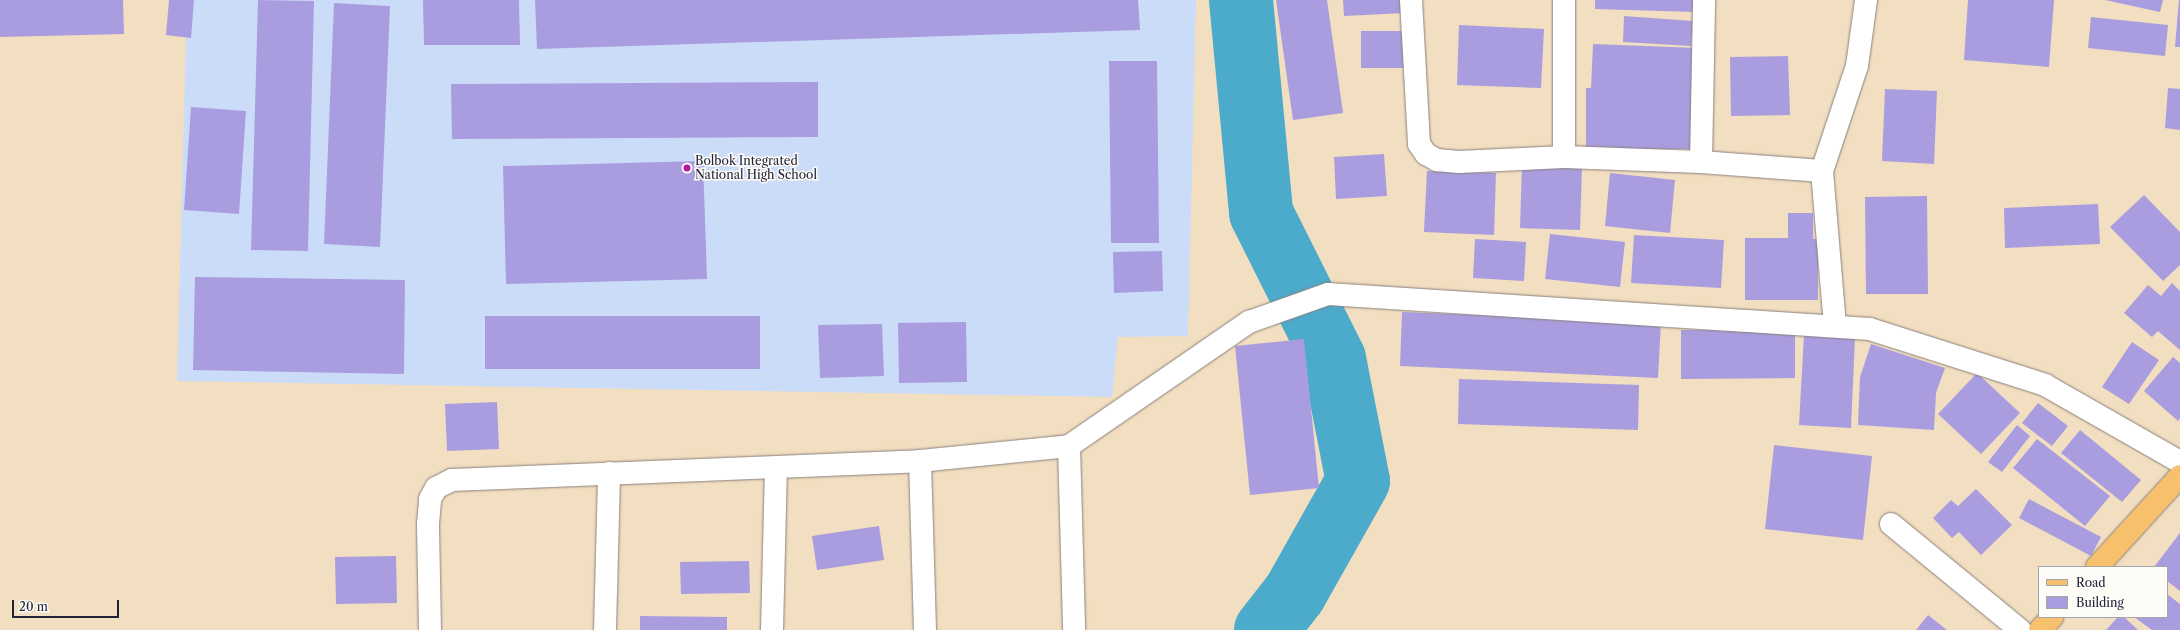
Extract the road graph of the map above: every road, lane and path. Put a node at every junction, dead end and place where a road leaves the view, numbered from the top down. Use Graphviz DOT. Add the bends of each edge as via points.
graph roads {
  1 [pos="1412,0"];
  2 [pos="1564,0"];
  3 [pos="1704,0"];
  4 [pos="1866,0"];
  5 [pos="1564,157"];
  6 [pos="1700,162"];
  7 [pos="1822,171"];
  8 [pos="1835,326"];
  9 [pos="1069,446"];
  10 [pos="920,461"];
  11 [pos="2180,462"];
  12 [pos="776,468"];
  13 [pos="609,473"];
  14 [pos="2180,476"];
  15 [pos="1891,524"];
  16 [pos="2098,566"];
  17 [pos="2051,618"];
  18 [pos="430,630"];
  19 [pos="605,630"];
  20 [pos="772,630"];
  21 [pos="925,630"];
  22 [pos="1074,630"];
  23 [pos="2020,630"];
  24 [pos="2040,630"];
  1 -- 5 [label="street" via="1420,144 1426,154 1437,160 1458,162"];
  2 -- 5 [label="street"];
  3 -- 6 [label="street"];
  4 -- 7 [label="street" via="1857,66"];
  5 -- 6 [label="street"];
  6 -- 7 [label="street"];
  7 -- 8 [label="street"];
  8 -- 9 [label="street" via="1328,294 1249,322"];
  8 -- 11 [label="street" via="1870,329 2045,385"];
  9 -- 10 [label="street"];
  9 -- 22 [label="street"];
  10 -- 12 [label="street"];
  10 -- 21 [label="street"];
  12 -- 13 [label="street"];
  12 -- 20 [label="street"];
  13 -- 18 [label="street" via="452,480 436,488 430,499 428,524"];
  13 -- 19 [label="street"];
  14 -- 16 [label="main road"];
  15 -- 23 [label="street"];
  17 -- 24 [label="main road"];
}
